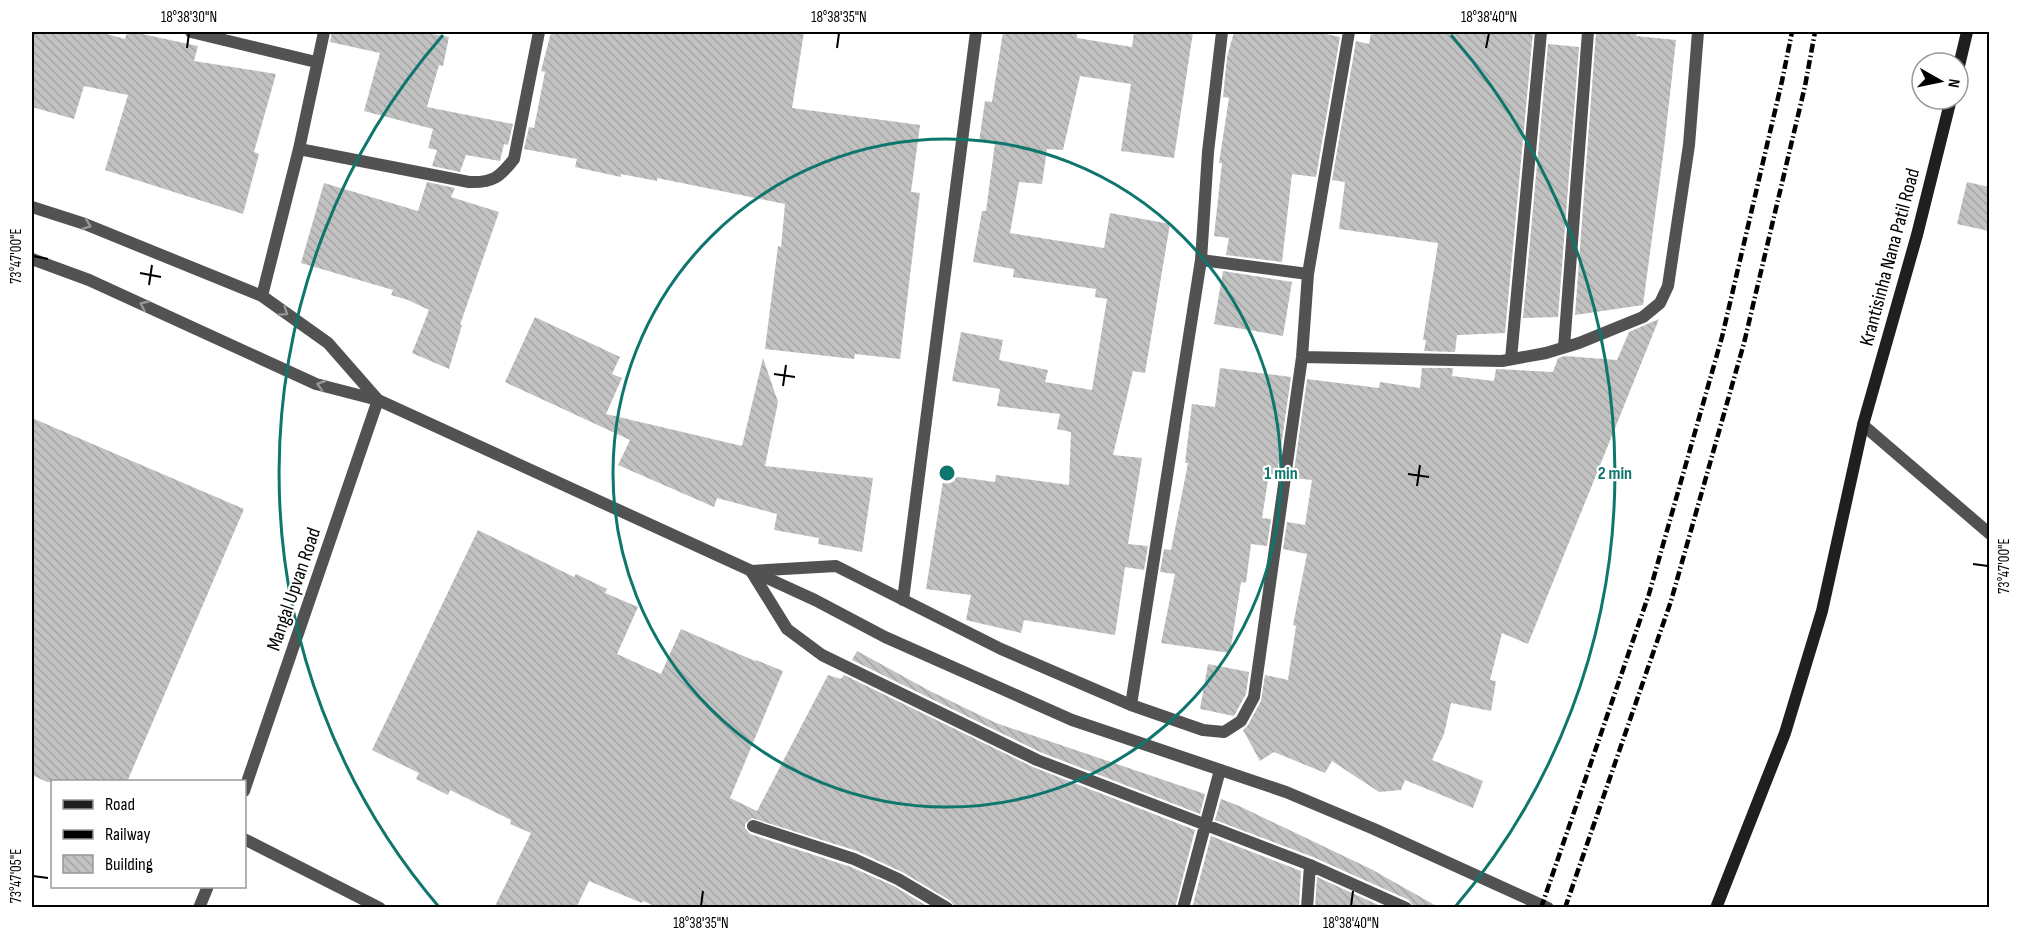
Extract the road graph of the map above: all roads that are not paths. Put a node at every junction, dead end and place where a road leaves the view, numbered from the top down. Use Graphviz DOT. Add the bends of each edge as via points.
graph roads {
  1 [pos="191,32"];
  2 [pos="324,32"];
  3 [pos="539,32"];
  4 [pos="976,32"];
  5 [pos="1222,32"];
  6 [pos="1349,32"];
  7 [pos="1541,32"];
  8 [pos="1588,32"];
  9 [pos="1698,32"];
  10 [pos="1967,32"];
  11 [pos="1962,51"];
  12 [pos="316,62"];
  13 [pos="1948,111"];
  14 [pos="299,149"];
  15 [pos="32,207"];
  16 [pos="32,259"];
  17 [pos="1201,260"];
  18 [pos="1308,274"];
  19 [pos="262,296"];
  20 [pos="1564,347"];
  21 [pos="1302,357"];
  22 [pos="1511,359"];
  23 [pos="378,399"];
  24 [pos="1863,424"];
  25 [pos="1989,534"];
  26 [pos="751,570"];
  27 [pos="903,600"];
  28 [pos="1131,705"];
  29 [pos="1220,770"];
  30 [pos="246,785"];
  31 [pos="1206,824"];
  32 [pos="753,826"];
  33 [pos="246,840"];
  34 [pos="1310,865"];
  35 [pos="207,888"];
  36 [pos="199,908"];
  37 [pos="380,908"];
  38 [pos="947,908"];
  39 [pos="1183,908"];
  40 [pos="1307,908"];
  41 [pos="1406,908"];
  42 [pos="1548,908"];
  43 [pos="1716,908"];
  1 -- 12 [label="street"];
  2 -- 12 [label="street"];
  3 -- 14 [label="street" via="514,159 502,174 485,183"];
  4 -- 27 [label="street"];
  5 -- 17 [label="street"];
  6 -- 18 [label="street"];
  7 -- 22 [label="street"];
  8 -- 20 [label="street"];
  9 -- 20 [label="street" via="1689,145 1668,286 1660,303 1643,316"];
  10 -- 11 [label="main road"];
  12 -- 14 [label="street"];
  13 -- 24 [label="main road, Krantisinha Nana Patil Road"];
  14 -- 19 [label="street"];
  15 -- 19 [label="street, one-way" via="85,224"];
  23 -- 16 [label="street, one-way" via="316,384 89,280"];
  17 -- 18 [label="street"];
  17 -- 28 [label="street"];
  18 -- 21 [label="street"];
  19 -- 23 [label="street, one-way" via="328,343"];
  20 -- 22 [label="street"];
  21 -- 22 [label="street"];
  21 -- 28 [label="street" via="1254,697 1241,721 1224,732 1203,730"];
  23 -- 26 [label="street"];
  23 -- 30 [label="street, Mangal Upvan Road"];
  24 -- 25 [label="street"];
  24 -- 43 [label="main road, Krantisinha Nana Patil Road" via="1822,611 1785,733"];
  26 -- 27 [label="street" via="836,566"];
  26 -- 29 [label="street" via="885,637 1072,720"];
  26 -- 31 [label="street" via="787,629 822,655 1036,760"];
  27 -- 28 [label="street" via="1001,650"];
  29 -- 31 [label="street"];
  29 -- 42 [label="street" via="1364,824"];
  31 -- 34 [label="street"];
  31 -- 39 [label="street"];
  32 -- 38 [label="street" via="854,859"];
  33 -- 37 [label="street"];
  34 -- 40 [label="street"];
  34 -- 41 [label="street"];
  35 -- 36 [label="street"];
}
